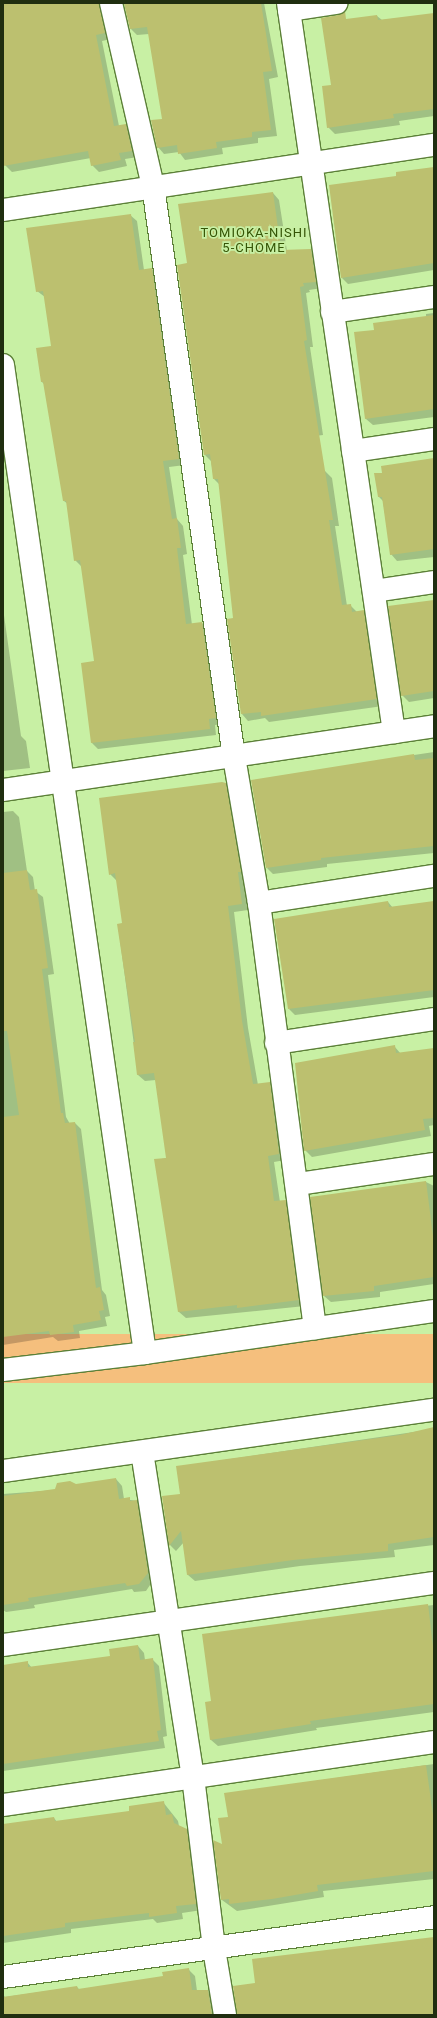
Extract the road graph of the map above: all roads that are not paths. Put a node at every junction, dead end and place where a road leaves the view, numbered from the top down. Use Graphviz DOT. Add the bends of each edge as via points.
graph roads {
  1 [pos="111,3"];
  2 [pos="336,3"];
  3 [pos="289,7"];
  4 [pos="434,145"];
  5 [pos="310,163"];
  6 [pos="152,186"];
  7 [pos="3,210"];
  8 [pos="434,297"];
  9 [pos="332,312"];
  10 [pos="3,365"];
  11 [pos="434,439"];
  12 [pos="353,451"];
  13 [pos="434,582"];
  14 [pos="374,590"];
  15 [pos="434,726"];
  16 [pos="394,732"];
  17 [pos="234,757"];
  18 [pos="62,781"];
  19 [pos="3,790"];
  20 [pos="434,876"];
  21 [pos="259,903"];
  22 [pos="434,1019"];
  23 [pos="276,1043"];
  24 [pos="434,1164"];
  25 [pos="298,1184"];
  26 [pos="434,1311"];
  27 [pos="316,1328"];
  28 [pos="145,1353"];
  29 [pos="3,1370"];
  30 [pos="434,1410"];
  31 [pos="142,1452"];
  32 [pos="3,1471"];
  33 [pos="434,1583"];
  34 [pos="170,1621"];
  35 [pos="3,1645"];
  36 [pos="434,1742"];
  37 [pos="193,1777"];
  38 [pos="3,1805"];
  39 [pos="434,1916"];
  40 [pos="214,1948"];
  41 [pos="3,1977"];
  42 [pos="225,2015"];
  1 -- 6 [label="street"];
  2 -- 3 [label="street"];
  3 -- 5 [label="street"];
  4 -- 5 [label="street"];
  5 -- 6 [label="street"];
  5 -- 9 [label="street"];
  6 -- 7 [label="street"];
  6 -- 17 [label="street"];
  8 -- 9 [label="street"];
  9 -- 12 [label="street"];
  10 -- 18 [label="street"];
  11 -- 12 [label="street"];
  12 -- 14 [label="street"];
  13 -- 14 [label="street"];
  14 -- 16 [label="street"];
  15 -- 16 [label="street"];
  16 -- 17 [label="street"];
  17 -- 18 [label="street"];
  17 -- 21 [label="street"];
  18 -- 19 [label="street"];
  18 -- 28 [label="street"];
  20 -- 21 [label="street"];
  21 -- 23 [label="street"];
  22 -- 23 [label="street"];
  23 -- 25 [label="street"];
  24 -- 25 [label="street"];
  25 -- 27 [label="street"];
  26 -- 27 [label="street"];
  27 -- 28 [label="street"];
  28 -- 29 [label="street"];
  30 -- 31 [label="street"];
  31 -- 32 [label="street"];
  31 -- 34 [label="street"];
  33 -- 34 [label="street"];
  34 -- 35 [label="street"];
  34 -- 37 [label="street"];
  36 -- 37 [label="street"];
  37 -- 38 [label="street"];
  37 -- 40 [label="street"];
  39 -- 40 [label="street"];
  40 -- 41 [label="street"];
  40 -- 42 [label="street"];
}
